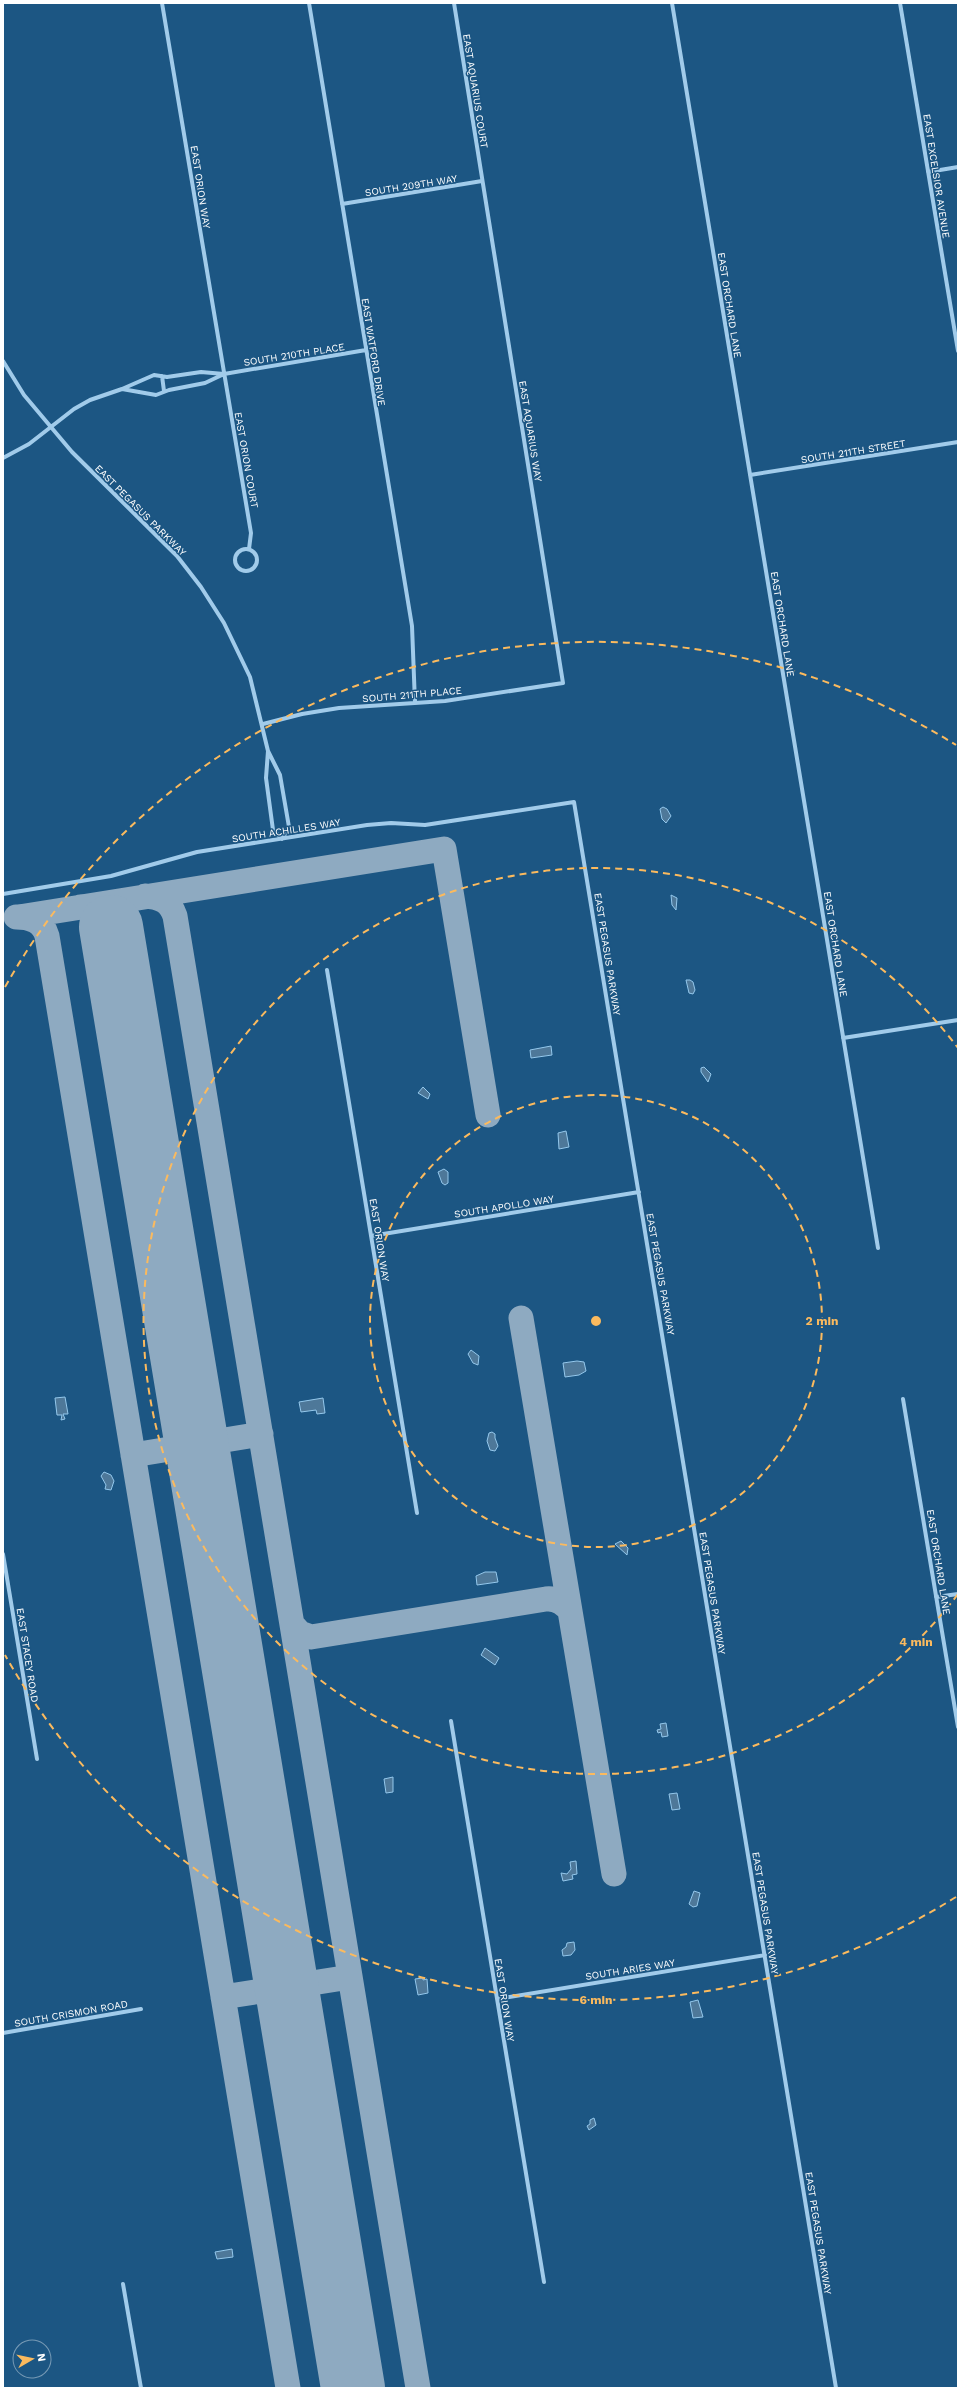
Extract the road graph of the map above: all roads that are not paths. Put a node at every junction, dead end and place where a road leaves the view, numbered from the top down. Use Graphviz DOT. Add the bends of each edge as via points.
graph roads {
  1 [pos="162,3"];
  2 [pos="309,3"];
  3 [pos="454,3"];
  4 [pos="672,3"];
  5 [pos="900,3"];
  6 [pos="958,167"];
  7 [pos="928,172"];
  8 [pos="482,181"];
  9 [pos="342,204"];
  10 [pos="366,350"];
  11 [pos="958,351"];
  12 [pos="3,362"];
  13 [pos="224,374"];
  14 [pos="162,376"];
  15 [pos="122,389"];
  16 [pos="164,391"];
  17 [pos="50,427"];
  18 [pos="958,442"];
  19 [pos="3,458"];
  20 [pos="750,476"];
  21 [pos="249,549"];
  22 [pos="563,683"];
  23 [pos="415,703"];
  24 [pos="263,724"];
  25 [pos="268,751"];
  26 [pos="574,802"];
  27 [pos="282,839"];
  28 [pos="3,894"];
  29 [pos="327,970"];
  30 [pos="958,1020"];
  31 [pos="843,1038"];
  32 [pos="639,1192"];
  33 [pos="371,1236"];
  34 [pos="878,1248"];
  35 [pos="903,1399"];
  36 [pos="417,1513"];
  37 [pos="3,1554"];
  38 [pos="958,1594"];
  39 [pos="936,1597"];
  40 [pos="451,1721"];
  41 [pos="958,1727"];
  42 [pos="37,1759"];
  43 [pos="765,1955"];
  44 [pos="497,1999"];
  45 [pos="141,2009"];
  46 [pos="3,2033"];
  47 [pos="544,2282"];
  48 [pos="123,2284"];
  49 [pos="141,2388"];
  50 [pos="836,2388"];
  1 -- 13 [label="street, EAST ORION WAY"];
  2 -- 9 [label="street, EAST WATFORD DRIVE"];
  3 -- 8 [label="street, EAST AQUARIUS COURT"];
  4 -- 20 [label="street, EAST ORCHARD LANE"];
  5 -- 7 [label="street, EAST EXCELSIOR AVENUE"];
  6 -- 7 [label="street"];
  7 -- 11 [label="street, EAST EXCELSIOR AVENUE"];
  8 -- 9 [label="street, SOUTH 209TH WAY"];
  8 -- 22 [label="street, EAST AQUARIUS WAY"];
  9 -- 10 [label="street, EAST WATFORD DRIVE"];
  10 -- 13 [label="street, SOUTH 210TH PLACE"];
  10 -- 23 [label="street, EAST WATFORD DRIVE" via="412,626"];
  12 -- 17 [label="street, EAST PEGASUS PARKWAY" via="24,395"];
  13 -- 14 [label="street, SOUTH 210TH PLACE" via="201,372"];
  13 -- 16 [label="street, SOUTH 210TH PLACE" via="205,383"];
  13 -- 21 [label="street, EAST ORION COURT" via="251,533"];
  14 -- 15 [label="street, SOUTH 210TH PLACE" via="154,375"];
  14 -- 16 [label="street"];
  15 -- 16 [label="street, SOUTH 210TH PLACE" via="156,395"];
  15 -- 17 [label="street, SOUTH 210TH PLACE" via="90,400"];
  17 -- 19 [label="street, SOUTH 210TH PLACE" via="29,444"];
  17 -- 24 [label="street, EAST PEGASUS PARKWAY" via="177,556 201,587 224,623 244,664"];
  18 -- 20 [label="street, SOUTH 211TH STREET"];
  20 -- 31 [label="street, EAST ORCHARD LANE"];
  21 -- 21 [label="street, EAST ORION COURT" via="242,550 235,558 238,568 245,571 252,570 256,564 256,557"];
  22 -- 23 [label="street, SOUTH 211TH PLACE"];
  23 -- 24 [label="street, SOUTH 211TH PLACE" via="339,708"];
  24 -- 25 [label="street, EAST PEGASUS PARKWAY"];
  25 -- 27 [label="street, EAST PEGASUS PARKWAY" via="266,778 273,830"];
  25 -- 27 [label="street, EAST PEGASUS PARKWAY" via="280,775 289,827"];
  26 -- 27 [label="street, SOUTH ACHILLES WAY" via="441,823 367,825"];
  26 -- 32 [label="street, EAST PEGASUS PARKWAY"];
  27 -- 28 [label="street, SOUTH ACHILLES WAY" via="180,856 111,876"];
  29 -- 33 [label="street, EAST ORION WAY"];
  30 -- 31 [label="street"];
  31 -- 34 [label="street, EAST ORCHARD LANE"];
  32 -- 33 [label="street, SOUTH APOLLO WAY"];
  32 -- 43 [label="street, EAST PEGASUS PARKWAY"];
  33 -- 36 [label="street, EAST ORION WAY"];
  35 -- 39 [label="street, EAST ORCHARD LANE"];
  37 -- 42 [label="street, EAST STACEY ROAD"];
  38 -- 39 [label="street"];
  39 -- 41 [label="street, EAST ORCHARD LANE"];
  40 -- 44 [label="street, EAST ORION WAY"];
  43 -- 44 [label="street, SOUTH ARIES WAY"];
  43 -- 50 [label="street, EAST PEGASUS PARKWAY"];
  44 -- 47 [label="street, EAST ORION WAY"];
  45 -- 46 [label="street, SOUTH CRISMON ROAD"];
  48 -- 49 [label="street"];
}
